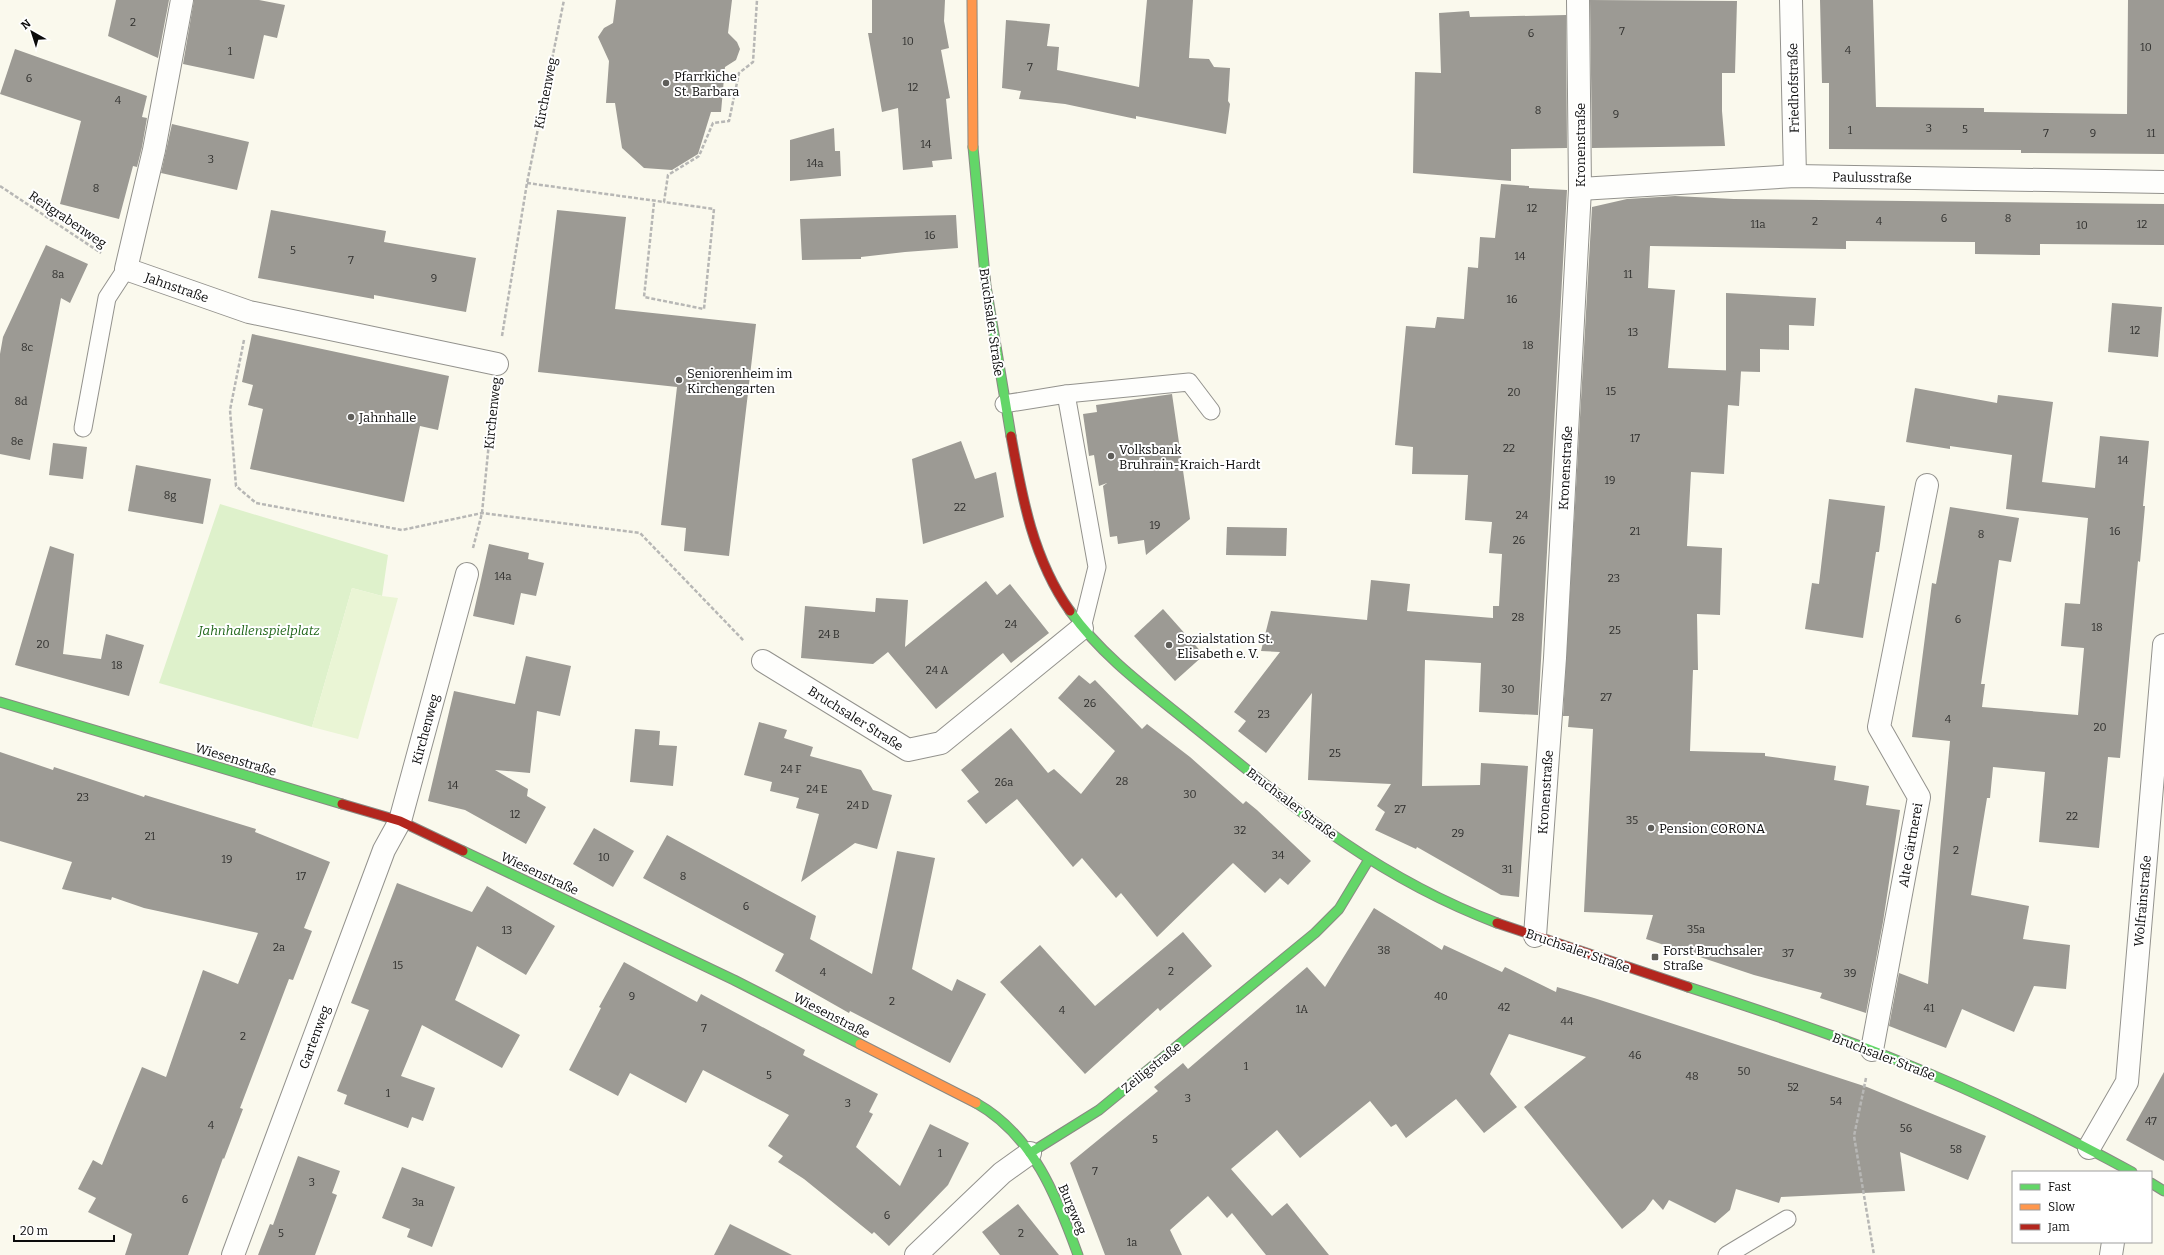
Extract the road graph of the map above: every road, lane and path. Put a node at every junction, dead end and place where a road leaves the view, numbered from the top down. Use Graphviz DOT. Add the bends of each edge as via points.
graph roads {
  1 [pos="182,0"];
  2 [pos="564,0"];
  3 [pos="757,0"];
  4 [pos="972,0"];
  5 [pos="1578,0"];
  6 [pos="1791,0"];
  7 [pos="1795,176"];
  8 [pos="2164,182"];
  9 [pos="527,183"];
  10 [pos="0,186"];
  11 [pos="1580,188"];
  12 [pos="654,202"];
  13 [pos="664,202"];
  14 [pos="126,269"];
  15 [pos="249,312"];
  16 [pos="497,364"];
  17 [pos="1066,394"];
  18 [pos="1004,404"];
  19 [pos="1211,411"];
  20 [pos="83,428"];
  21 [pos="1927,485"];
  22 [pos="482,513"];
  23 [pos="467,574"];
  24 [pos="1082,628"];
  25 [pos="2164,645"];
  26 [pos="763,661"];
  27 [pos="0,702"];
  28 [pos="400,821"];
  29 [pos="1368,861"];
  30 [pos="1535,936"];
  31 [pos="1872,1050"];
  32 [pos="2089,1148"];
  33 [pos="1030,1153"];
  34 [pos="2130,1171"];
  35 [pos="2152,1184"];
  36 [pos="2164,1191"];
  37 [pos="1787,1219"];
  38 [pos="2113,1243"];
  39 [pos="233,1255"];
  40 [pos="916,1255"];
  41 [pos="1078,1255"];
  42 [pos="1727,1255"];
  43 [pos="1874,1255"];
  44 [pos="2111,1255"];
  1 -- 14 [label="street" via="154,150"];
  2 -- 9 [label="path, Kirchenweg"];
  3 -- 13 [label="path" via="752,62 739,73 729,121 713,123 699,156 668,174"];
  4 -- 18 [label="street, Bruchsaler Straße" via="972,136 984,274"];
  5 -- 11 [label="street, Kronenstraße"];
  6 -- 7 [label="street, Friedhofstraße"];
  7 -- 8 [label="street, Paulusstraße"];
  7 -- 11 [label="street, Paulusstraße"];
  9 -- 12 [label="path"];
  9 -- 16 [label="path, Kirchenweg"];
  10 -- 14 [label="path, Reitgrabenweg"];
  11 -- 30 [label="street, Kronenstraße" via="1555,651"];
  12 -- 13 [label="path"];
  12 -- 13 [label="path" via="644,297 704,309 714,209"];
  14 -- 15 [label="street, Jahnstraße"];
  14 -- 20 [label="lane" via="107,298"];
  15 -- 16 [label="street, Jahnstraße"];
  15 -- 22 [label="path" via="230,410 236,486 256,504 402,530"];
  16 -- 22 [label="path, Kirchenweg"];
  17 -- 18 [label="lane"];
  17 -- 19 [label="lane" via="1189,382"];
  17 -- 24 [label="lane" via="1096,566"];
  18 -- 24 [label="street, Bruchsaler Straße" via="1026,515 1049,576"];
  21 -- 31 [label="street, Alte Gärtnerei" via="1879,727 1919,797"];
  22 -- 23 [label="path, Kirchenweg"];
  22 -- 26 [label="path" via="640,533"];
  23 -- 28 [label="street, Kirchenweg"];
  24 -- 26 [label="street, Bruchsaler Straße" via="941,743 908,750"];
  24 -- 29 [label="street, Bruchsaler Straße" via="1118,666 1304,815"];
  25 -- 32 [label="street, Wolfrainstraße" via="2127,1082"];
  27 -- 28 [label="street, Wiesenstraße"];
  28 -- 33 [label="street, Wiesenstraße" via="734,980 978,1104 1009,1127"];
  28 -- 39 [label="street, Gartenweg" via="384,850"];
  29 -- 30 [label="street, Bruchsaler Straße" via="1463,909"];
  29 -- 33 [label="street, Zeiligstraße" via="1339,909 1315,933 1099,1110"];
  30 -- 31 [label="street, Bruchsaler Straße"];
  31 -- 32 [label="street, Bruchsaler Straße" via="1971,1091"];
  31 -- 43 [label="path" via="1854,1136"];
  32 -- 34 [label="street, Bruchsaler Straße"];
  33 -- 40 [label="street, Zeiligstraße" via="1002,1174"];
  33 -- 41 [label="street, Burgweg" via="1059,1202"];
  35 -- 36 [label="street"];
  37 -- 42 [label="lane"];
  38 -- 44 [label="street"];
}
